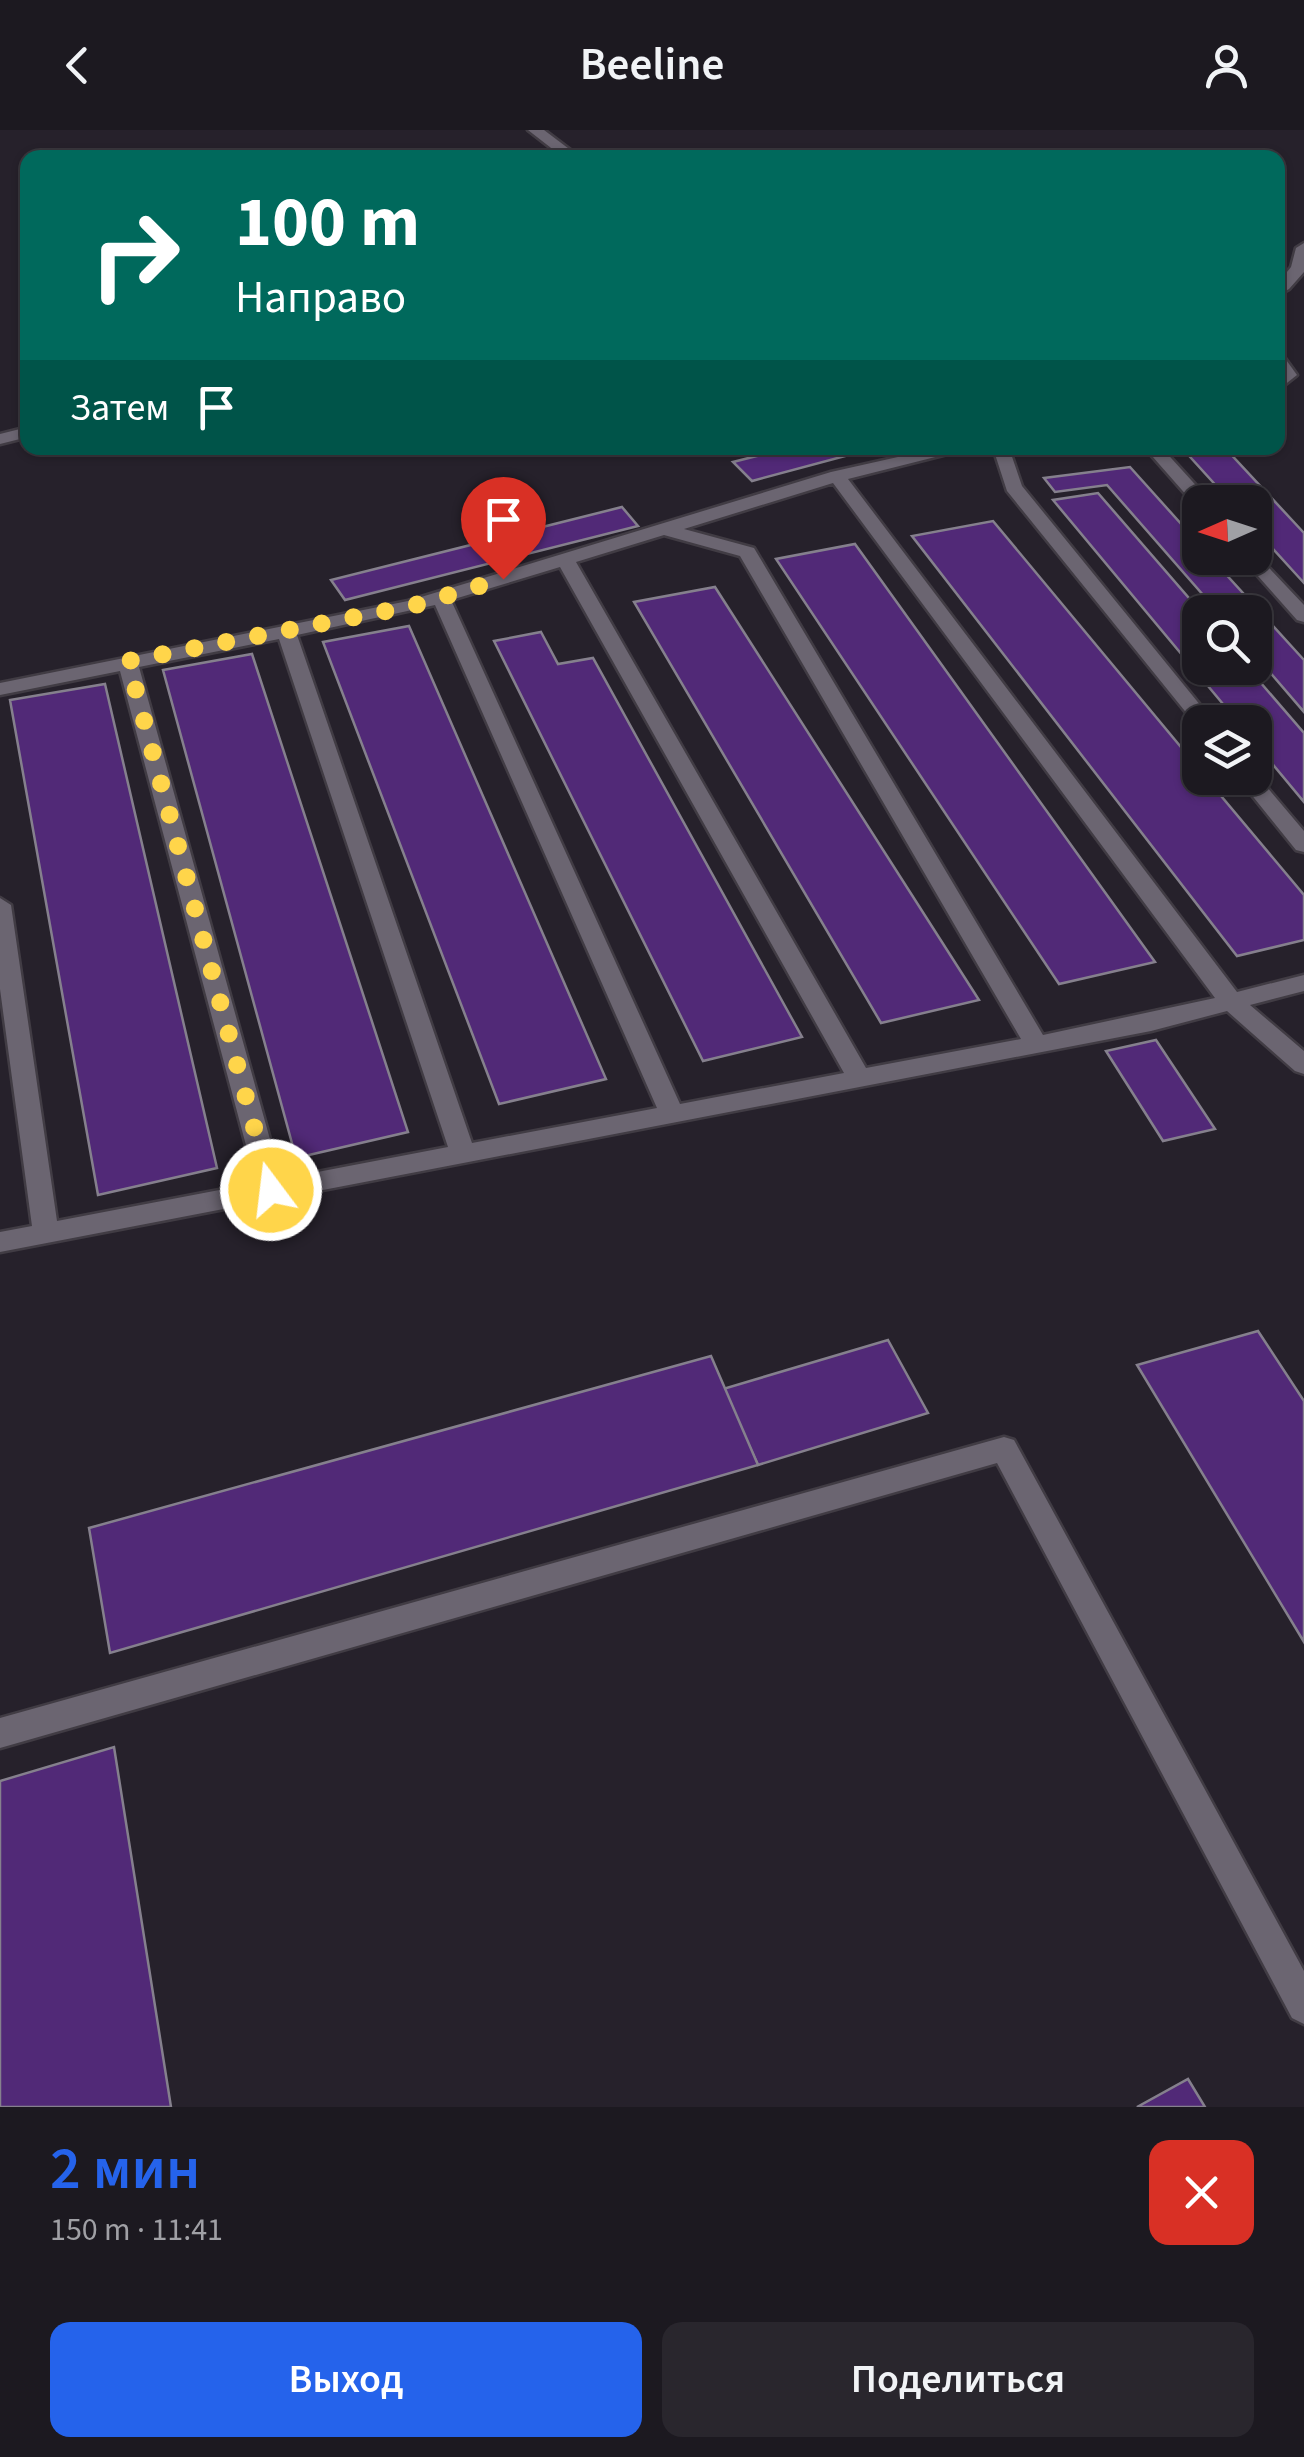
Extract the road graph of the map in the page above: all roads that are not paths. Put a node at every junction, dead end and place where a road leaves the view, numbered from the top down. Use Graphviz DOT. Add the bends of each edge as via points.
graph roads {
  1 [pos="535,130"];
  2 [pos="563,150"];
  3 [pos="1304,248"];
  4 [pos="1285,286"];
  5 [pos="930,455"];
  6 [pos="1003,455"];
  7 [pos="1159,455"];
  8 [pos="836,476"];
  9 [pos="1187,485"];
  10 [pos="664,530"];
  11 [pos="565,560"];
  12 [pos="1267,575"];
  13 [pos="442,598"];
  14 [pos="1304,616"];
  15 [pos="286,631"];
  16 [pos="128,661"];
  17 [pos="0,689"];
  18 [pos="1190,705"];
  19 [pos="1263,795"];
  20 [pos="1304,845"];
  21 [pos="0,905"];
  22 [pos="1304,983"];
  23 [pos="1231,1002"];
  24 [pos="1036,1044"];
  25 [pos="1304,1066"];
  26 [pos="859,1078"];
  27 [pos="672,1114"];
  28 [pos="463,1153"];
  29 [pos="271,1190"];
  30 [pos="46,1233"];
  31 [pos="0,1242"];
  32 [pos="0,1733"];
  33 [pos="1304,2006"];
  1 -- 2 [label="lane"];
  3 -- 4 [label="lane"];
  5 -- 8 [label="lane"];
  6 -- 18 [label="lane" via="1013,487"];
  7 -- 9 [label="lane"];
  8 -- 10 [label="lane"];
  8 -- 23 [label="lane"];
  10 -- 11 [label="lane"];
  10 -- 24 [label="lane" via="747,552"];
  11 -- 13 [label="lane"];
  11 -- 26 [label="lane"];
  12 -- 14 [label="lane"];
  13 -- 15 [label="lane"];
  13 -- 27 [label="lane"];
  15 -- 16 [label="lane"];
  15 -- 28 [label="lane"];
  16 -- 17 [label="lane"];
  16 -- 29 [label="lane"];
  19 -- 20 [label="lane"];
  21 -- 30 [label="lane"];
  22 -- 23 [label="lane"];
  23 -- 24 [label="lane"];
  23 -- 25 [label="lane"];
  24 -- 26 [label="lane"];
  26 -- 27 [label="lane"];
  27 -- 28 [label="lane"];
  28 -- 29 [label="lane"];
  29 -- 30 [label="lane"];
  30 -- 31 [label="lane"];
  32 -- 33 [label="lane" via="1004,1449"];
}
